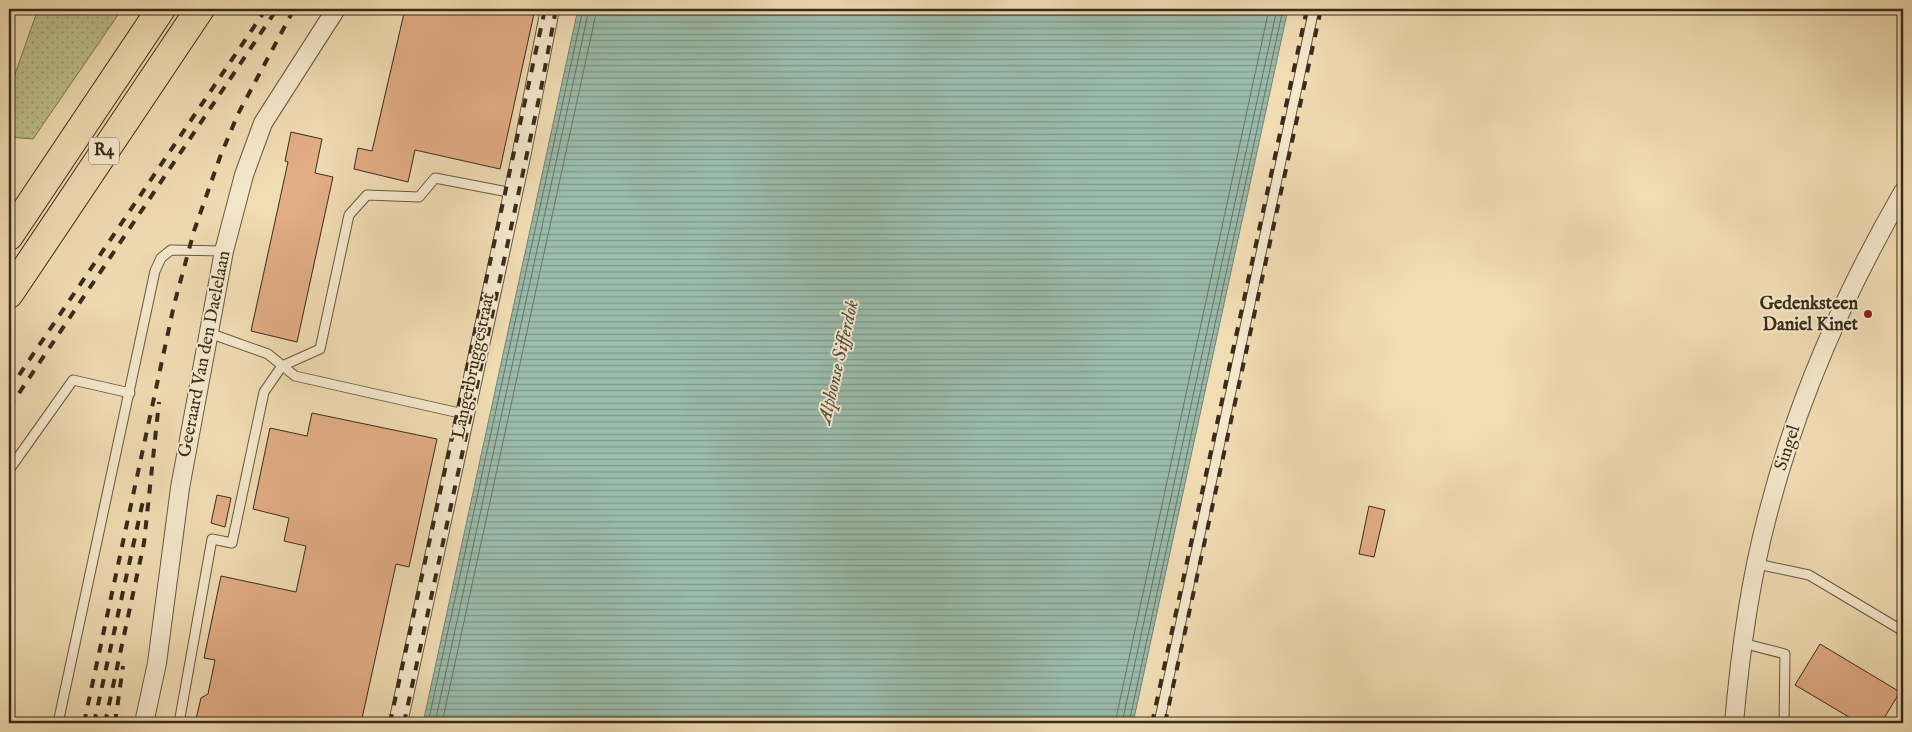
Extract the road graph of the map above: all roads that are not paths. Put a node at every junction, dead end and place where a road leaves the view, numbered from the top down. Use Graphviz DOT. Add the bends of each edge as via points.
graph roads {
  1 [pos="161,9"];
  2 [pos="200,9"];
  3 [pos="336,9"];
  4 [pos="550,9"];
  5 [pos="1314,9"];
  6 [pos="1903,192"];
  7 [pos="513,193"];
  8 [pos="9,236"];
  9 [pos="224,251"];
  10 [pos="9,294"];
  11 [pos="209,333"];
  12 [pos="282,366"];
  13 [pos="130,394"];
  14 [pos="464,414"];
  15 [pos="9,470"];
  16 [pos="1757,564"];
  17 [pos="1903,630"];
  18 [pos="1742,643"];
  19 [pos="58,723"];
  20 [pos="144,723"];
  21 [pos="179,723"];
  22 [pos="398,723"];
  23 [pos="1159,723"];
  24 [pos="1734,723"];
  25 [pos="1784,723"];
  1 -- 8 [label="highway, R4"];
  2 -- 10 [label="highway, R4"];
  3 -- 9 [label="street, Geeraard Van den Daelelaan" via="263,123 244,175"];
  4 -- 7 [label="street, Langerbruggestraat"];
  5 -- 23 [label="lane"];
  6 -- 16 [label="street, Singel" via="1838,316 1807,394 1786,449 1766,518"];
  7 -- 12 [label="lane" via="435,178 418,197 367,195 349,215 320,348"];
  7 -- 14 [label="street, Langerbruggestraat"];
  9 -- 11 [label="street, Geeraard Van den Daelelaan"];
  9 -- 13 [label="lane" via="171,250 161,258 155,271"];
  11 -- 12 [label="lane" via="268,354"];
  11 -- 20 [label="street, Geeraard Van den Daelelaan" via="180,488 157,663"];
  12 -- 14 [label="lane" via="294,376"];
  12 -- 21 [label="lane" via="264,392 232,543 212,539"];
  13 -- 15 [label="lane" via="73,380"];
  13 -- 19 [label="lane"];
  14 -- 22 [label="street, Langerbruggestraat"];
  16 -- 17 [label="lane" via="1809,575"];
  16 -- 18 [label="street, Singel"];
  18 -- 24 [label="street, Singel"];
  18 -- 25 [label="lane" via="1785,654"];
}
